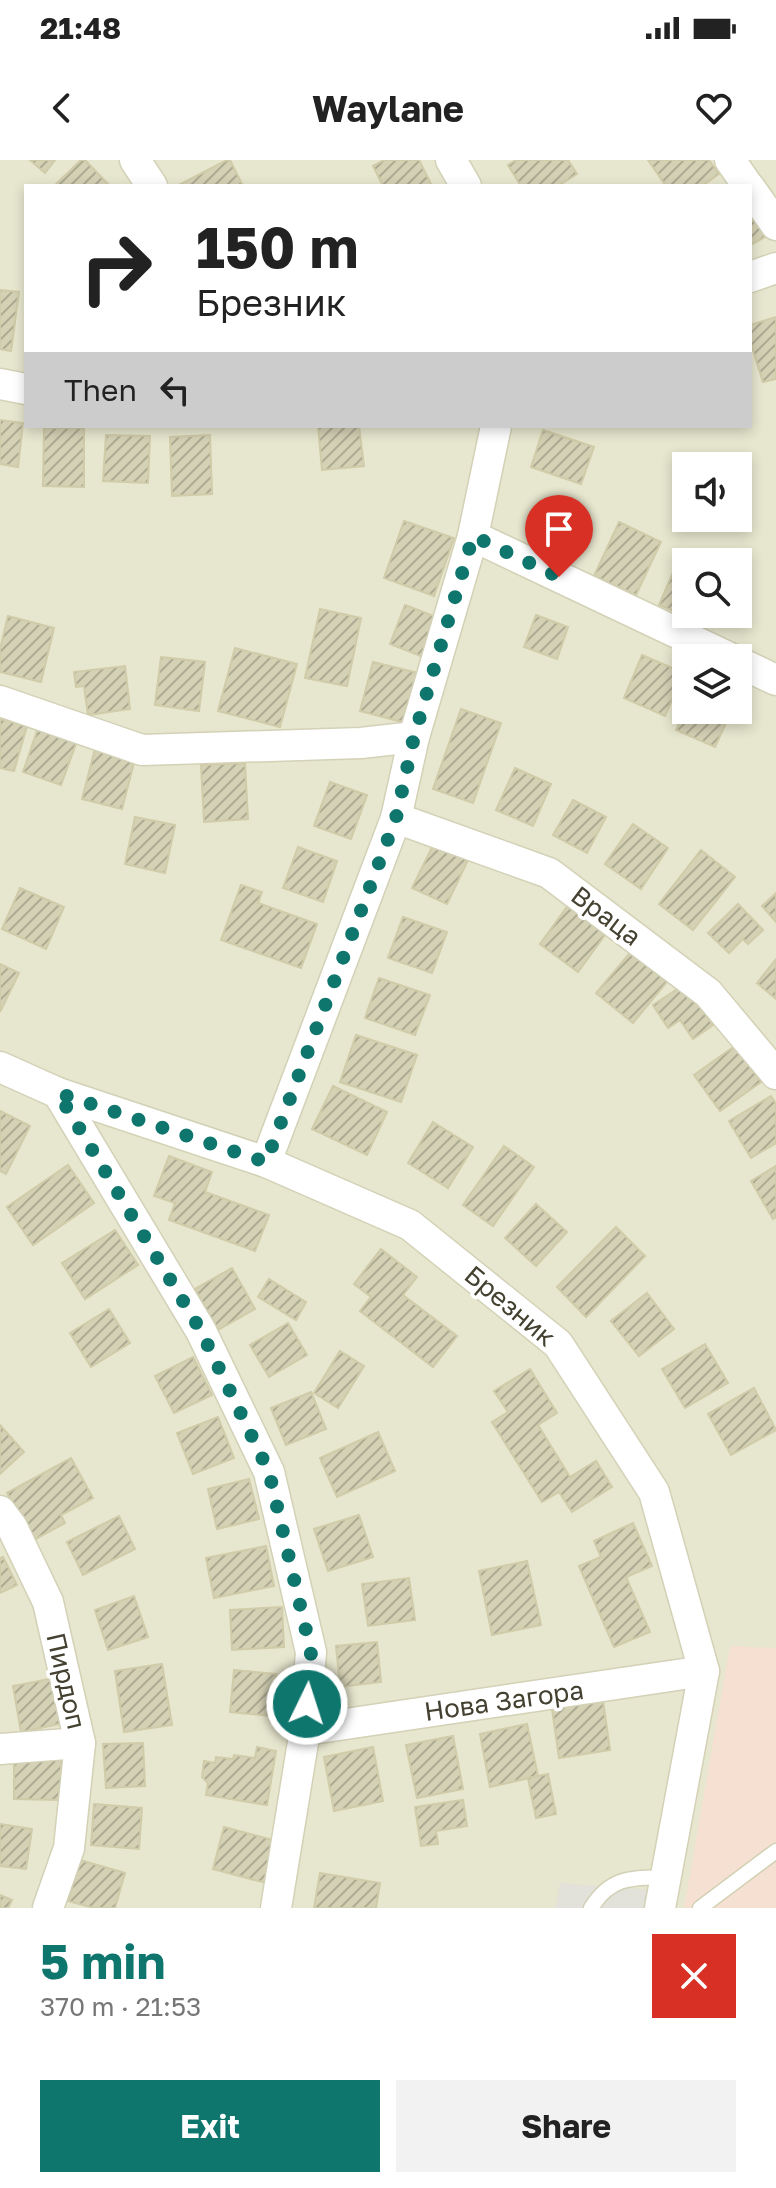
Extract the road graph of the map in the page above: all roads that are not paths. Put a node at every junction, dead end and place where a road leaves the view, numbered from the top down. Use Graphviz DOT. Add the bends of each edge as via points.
graph roads {
  1 [pos="135,160"];
  2 [pos="451,160"];
  3 [pos="730,160"];
  4 [pos="151,184"];
  5 [pos="465,184"];
  6 [pos="747,184"];
  7 [pos="752,191"];
  8 [pos="776,225"];
  9 [pos="776,268"];
  10 [pos="752,276"];
  11 [pos="0,384"];
  12 [pos="24,389"];
  13 [pos="496,428"];
  14 [pos="473,536"];
  15 [pos="701,644"];
  16 [pos="752,669"];
  17 [pos="776,680"];
  18 [pos="0,701"];
  19 [pos="414,737"];
  20 [pos="396,818"];
  21 [pos="0,1067"];
  22 [pos="776,1074"];
  23 [pos="58,1093"];
  24 [pos="266,1162"];
  25 [pos="0,1511"];
  26 [pos="704,1671"];
  27 [pos="305,1730"];
  28 [pos="80,1743"];
  29 [pos="0,1749"];
  30 [pos="776,1851"];
  31 [pos="666,1877"];
  32 [pos="48,1908"];
  33 [pos="276,1908"];
  34 [pos="591,1908"];
  35 [pos="660,1908"];
  36 [pos="700,1908"];
  1 -- 4 [label="street"];
  2 -- 5 [label="street"];
  3 -- 6 [label="street"];
  7 -- 8 [label="street"];
  9 -- 10 [label="street"];
  11 -- 12 [label="street"];
  13 -- 14 [label="street"];
  14 -- 15 [label="street"];
  14 -- 19 [label="street"];
  16 -- 17 [label="street"];
  18 -- 19 [label="street" via="142,750"];
  19 -- 20 [label="street"];
  20 -- 22 [label="street, Враца" via="549,873 708,993"];
  20 -- 24 [label="street"];
  21 -- 23 [label="street, Брезник"];
  23 -- 24 [label="street, Брезник"];
  23 -- 27 [label="street" via="201,1331 269,1472 311,1652"];
  24 -- 26 [label="street, Брезник" via="410,1225 558,1344 654,1492"];
  25 -- 28 [label="street, Пирдоп" via="48,1602"];
  26 -- 27 [label="street, Нова Загора"];
  26 -- 31 [label="street, Брезник"];
  27 -- 33 [label="street"];
  28 -- 29 [label="street"];
  28 -- 32 [label="street, Пирдоп" via="69,1848"];
  30 -- 36 [label="lane"];
  31 -- 34 [label="lane" via="623,1878"];
  31 -- 35 [label="street, Брезник"];
}
